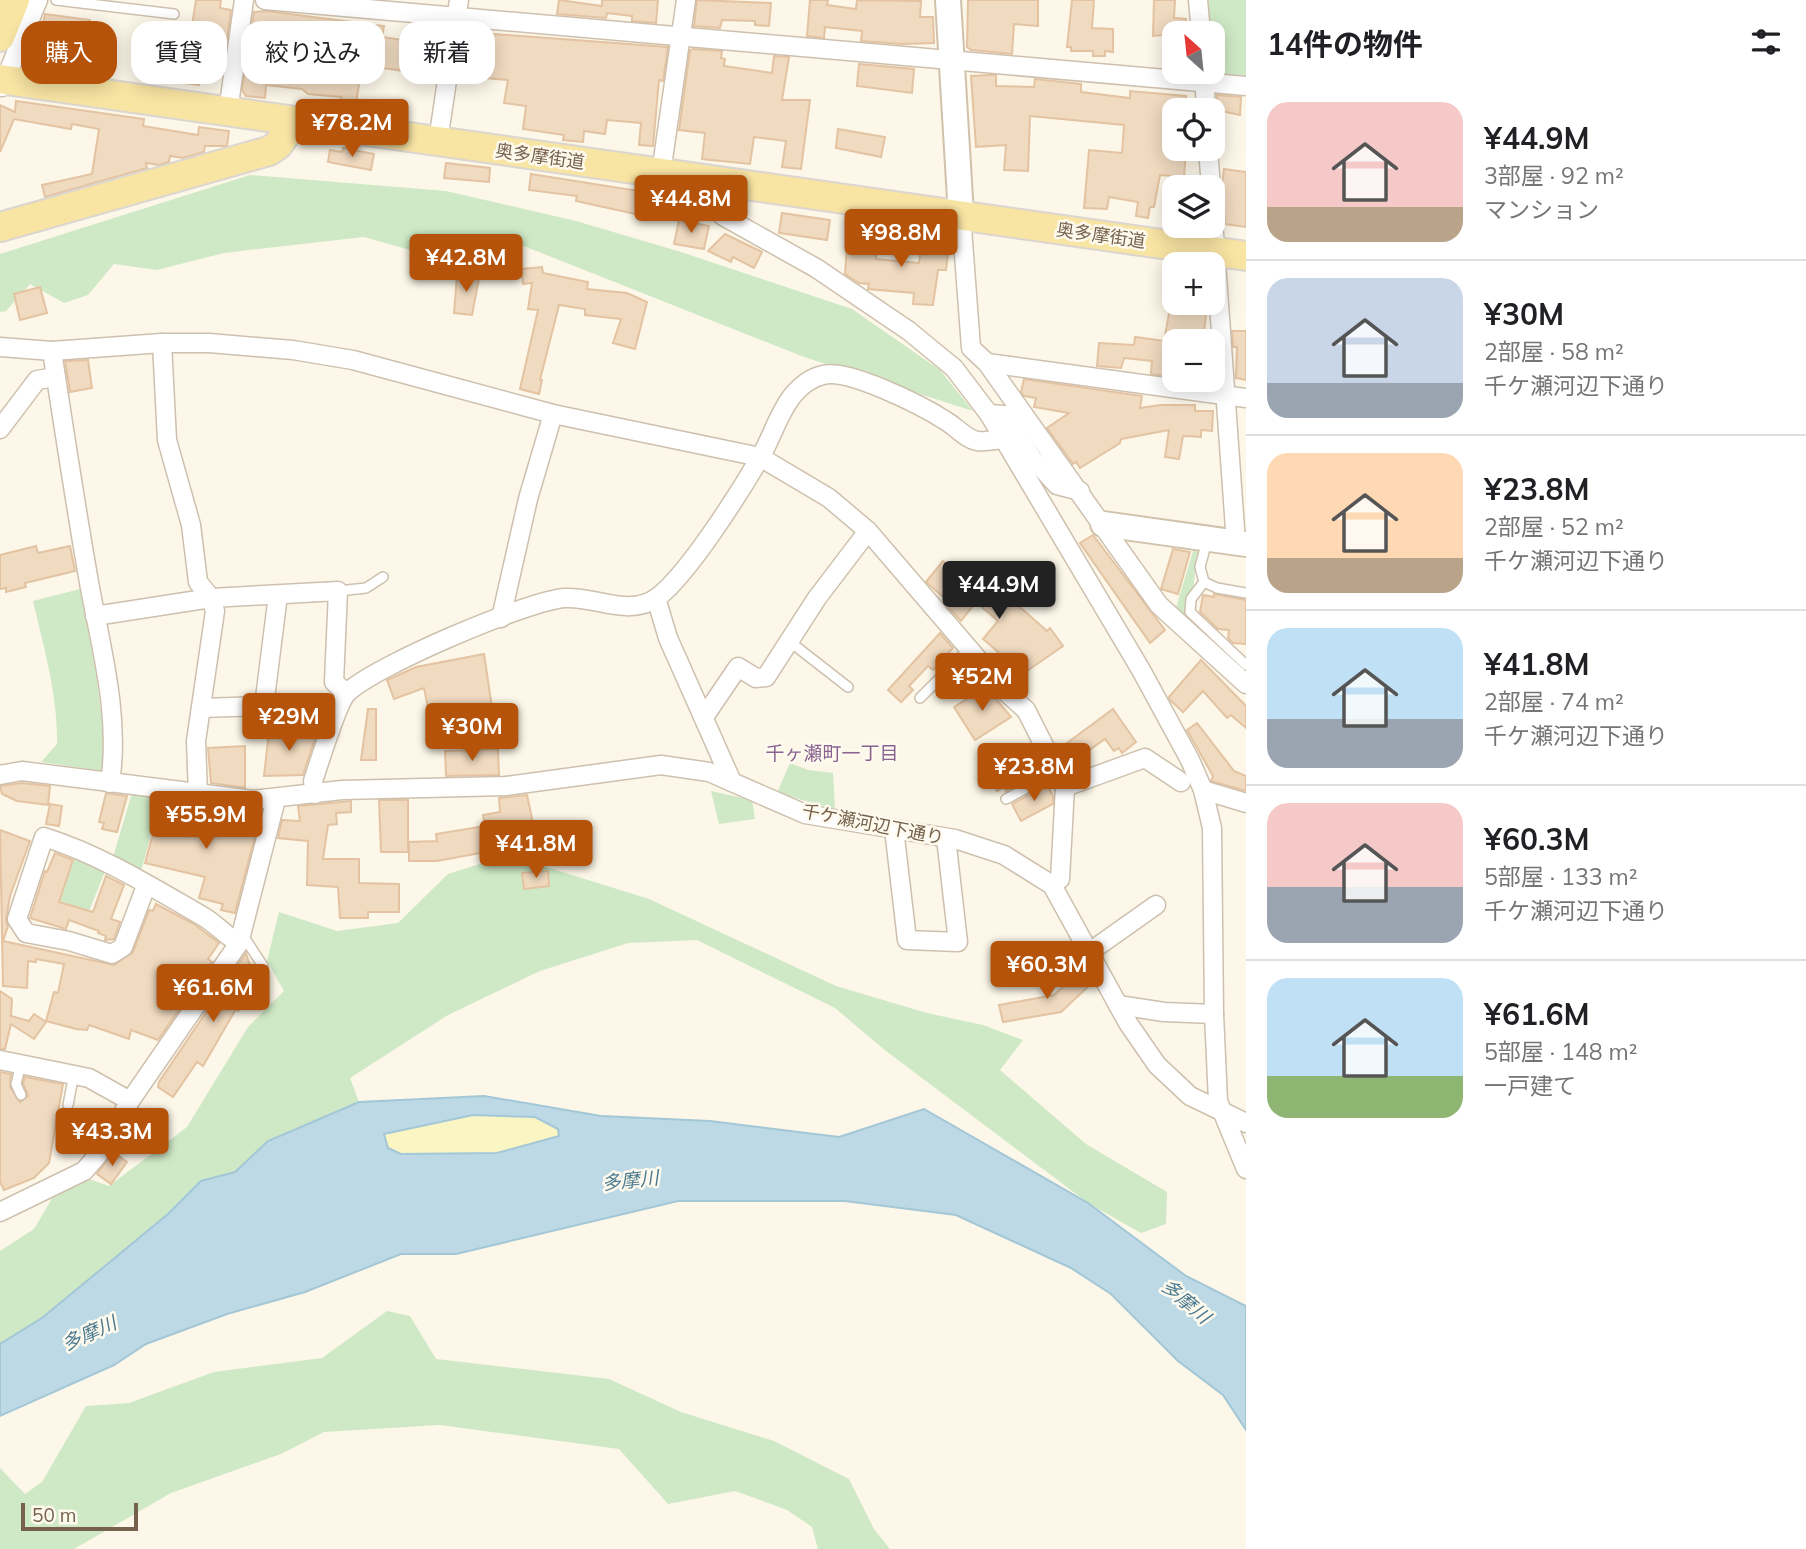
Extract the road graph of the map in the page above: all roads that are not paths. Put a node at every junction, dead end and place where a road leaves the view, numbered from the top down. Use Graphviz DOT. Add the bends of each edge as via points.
graph roads {
  1 [pos="15,0"];
  2 [pos="38,0"];
  3 [pos="57,0"];
  4 [pos="244,0"];
  5 [pos="265,0"];
  6 [pos="686,0"];
  7 [pos="948,0"];
  8 [pos="1198,0"];
  9 [pos="457,9"];
  10 [pos="174,14"];
  11 [pos="1200,21"];
  12 [pos="0,37"];
  13 [pos="681,37"];
  14 [pos="952,61"];
  15 [pos="1162,74"];
  16 [pos="1225,82"];
  17 [pos="2,84"];
  18 [pos="1246,86"];
  19 [pos="228,111"];
  20 [pos="294,122"];
  21 [pos="438,141"];
  22 [pos="661,173"];
  23 [pos="704,180"];
  24 [pos="961,215"];
  25 [pos="0,227"];
  26 [pos="1214,238"];
  27 [pos="1214,251"];
  28 [pos="1246,256"];
  29 [pos="162,343"];
  30 [pos="0,347"];
  31 [pos="52,351"];
  32 [pos="987,363"];
  33 [pos="56,377"];
  34 [pos="1226,395"];
  35 [pos="1246,398"];
  36 [pos="553,414"];
  37 [pos="989,414"];
  38 [pos="0,429"];
  39 [pos="1003,439"];
  40 [pos="760,457"];
  41 [pos="1080,491"];
  42 [pos="1103,524"];
  43 [pos="868,531"];
  44 [pos="1207,539"];
  45 [pos="1241,544"];
  46 [pos="383,577"];
  47 [pos="1204,582"];
  48 [pos="338,591"];
  49 [pos="1246,593"];
  50 [pos="278,595"];
  51 [pos="211,598"];
  52 [pos="656,598"];
  53 [pos="95,616"];
  54 [pos="501,618"];
  55 [pos="789,642"];
  56 [pos="969,649"];
  57 [pos="1246,664"];
  58 [pos="1246,684"];
  59 [pos="848,687"];
  60 [pos="346,694"];
  61 [pos="920,698"];
  62 [pos="201,708"];
  63 [pos="705,717"];
  64 [pos="0,775"];
  65 [pos="1061,780"];
  66 [pos="732,782"];
  67 [pos="1181,782"];
  68 [pos="110,783"];
  69 [pos="1203,790"];
  70 [pos="315,794"];
  71 [pos="198,795"];
  72 [pos="275,799"];
  73 [pos="1006,799"];
  74 [pos="1246,803"];
  75 [pos="894,829"];
  76 [pos="187,830"];
  77 [pos="946,838"];
  78 [pos="1052,885"];
  79 [pos="146,886"];
  80 [pos="1156,905"];
  81 [pos="239,943"];
  82 [pos="1091,951"];
  83 [pos="263,966"];
  84 [pos="1118,1005"];
  85 [pos="1214,1014"];
  86 [pos="0,1060"];
  87 [pos="22,1064"];
  88 [pos="74,1073"];
  89 [pos="21,1095"];
  90 [pos="131,1101"];
  91 [pos="68,1105"];
  92 [pos="1223,1112"];
  93 [pos="1246,1123"];
  94 [pos="1246,1169"];
  95 [pos="0,1212"];
  1 -- 12 [label="main road"];
  2 -- 17 [label="street"];
  3 -- 10 [label="lane"];
  4 -- 19 [label="street"];
  5 -- 9 [label="street"];
  6 -- 13 [label="street"];
  7 -- 14 [label="street"];
  8 -- 11 [label="street"];
  9 -- 13 [label="street"];
  9 -- 21 [label="street"];
  13 -- 14 [label="street"];
  13 -- 22 [label="street"];
  14 -- 15 [label="street"];
  14 -- 24 [label="street"];
  16 -- 18 [label="street"];
  17 -- 19 [label="main road, 奥多摩街道"];
  19 -- 20 [label="main road, 奥多摩街道"];
  20 -- 21 [label="main road, 奥多摩街道"];
  20 -- 25 [label="main road" via="269,151"];
  21 -- 22 [label="main road, 奥多摩街道"];
  22 -- 23 [label="main road, 奥多摩街道"];
  23 -- 24 [label="main road, 奥多摩街道"];
  23 -- 37 [label="street" via="723,216 807,262 909,331 954,368"];
  24 -- 27 [label="main road, 奥多摩街道"];
  24 -- 32 [label="street" via="971,348"];
  26 -- 27 [label="street"];
  27 -- 28 [label="main road, 奥多摩街道"];
  27 -- 34 [label="street"];
  29 -- 31 [label="street"];
  29 -- 36 [label="street" via="293,350 353,360"];
  29 -- 51 [label="street" via="167,440 191,525 198,582"];
  30 -- 31 [label="street"];
  31 -- 33 [label="street"];
  32 -- 34 [label="street"];
  32 -- 41 [label="street"];
  33 -- 38 [label="street" via="37,380"];
  33 -- 53 [label="street"];
  34 -- 35 [label="street"];
  34 -- 45 [label="street"];
  36 -- 40 [label="street"];
  36 -- 54 [label="street"];
  37 -- 39 [label="street"];
  37 -- 41 [label="street" via="1004,415 1032,458 1057,485"];
  39 -- 40 [label="street" via="976,441 902,399 852,378 826,373 808,380 792,397"];
  39 -- 69 [label="street" via="1141,670"];
  40 -- 43 [label="street" via="829,498"];
  40 -- 52 [label="street" via="675,582"];
  41 -- 42 [label="street"];
  42 -- 44 [label="street"];
  42 -- 58 [label="street" via="1165,612"];
  43 -- 55 [label="street"];
  43 -- 56 [label="street"];
  44 -- 45 [label="street"];
  44 -- 47 [label="lane" via="1200,566"];
  46 -- 48 [label="lane" via="366,588"];
  47 -- 49 [label="lane"];
  47 -- 57 [label="lane" via="1191,599 1190,612"];
  48 -- 50 [label="street"];
  48 -- 60 [label="street" via="334,682"];
  50 -- 51 [label="street"];
  50 -- 62 [label="street" via="264,706"];
  51 -- 53 [label="street"];
  51 -- 62 [label="street" via="215,611"];
  52 -- 54 [label="street" via="618,607 568,598"];
  52 -- 63 [label="street" via="668,638"];
  53 -- 68 [label="street" via="112,708"];
  54 -- 60 [label="street" via="433,645"];
  55 -- 59 [label="lane"];
  55 -- 63 [label="street" via="766,677 756,678 738,667"];
  56 -- 61 [label="lane"];
  56 -- 65 [label="street" via="1026,710"];
  60 -- 70 [label="street" via="313,781"];
  62 -- 71 [label="street" via="196,741"];
  63 -- 66 [label="street"];
  64 -- 68 [label="street, 千ケ瀬河辺下通り" via="22,771"];
  65 -- 67 [label="street" via="1145,758"];
  65 -- 73 [label="lane"];
  65 -- 78 [label="street" via="1060,879"];
  66 -- 70 [label="street, 千ケ瀬河辺下通り" via="687,767 662,765 506,786"];
  66 -- 75 [label="street, 千ケ瀬河辺下通り" via="805,814"];
  68 -- 71 [label="street, 千ケ瀬河辺下通り"];
  69 -- 74 [label="street"];
  69 -- 85 [label="street" via="1214,864"];
  70 -- 72 [label="street, 千ケ瀬河辺下通り"];
  71 -- 72 [label="street, 千ケ瀬河辺下通り"];
  71 -- 76 [label="lane"];
  72 -- 81 [label="street"];
  75 -- 77 [label="street, 千ケ瀬河辺下通り"];
  75 -- 77 [label="street" via="907,940 958,942"];
  77 -- 78 [label="street, 千ケ瀬河辺下通り" via="1004,855"];
  78 -- 82 [label="street, 千ケ瀬河辺下通り"];
  79 -- 79 [label="street" via="88,851 44,837 17,919 26,933 111,954 124,947"];
  79 -- 81 [label="street" via="208,919"];
  80 -- 82 [label="street"];
  81 -- 83 [label="lane" via="246,940 251,944"];
  81 -- 90 [label="street"];
  82 -- 84 [label="street, 千ケ瀬河辺下通り"];
  84 -- 85 [label="street"];
  84 -- 92 [label="street, 千ケ瀬河辺下通り" via="1157,1065 1190,1096"];
  85 -- 92 [label="street" via="1218,1101"];
  86 -- 87 [label="street"];
  87 -- 88 [label="street"];
  87 -- 89 [label="lane" via="16,1084"];
  88 -- 90 [label="street"];
  88 -- 91 [label="lane"];
  90 -- 95 [label="street" via="92,1164"];
  92 -- 93 [label="street, 千ケ瀬河辺下通り"];
  92 -- 94 [label="street"];
}
